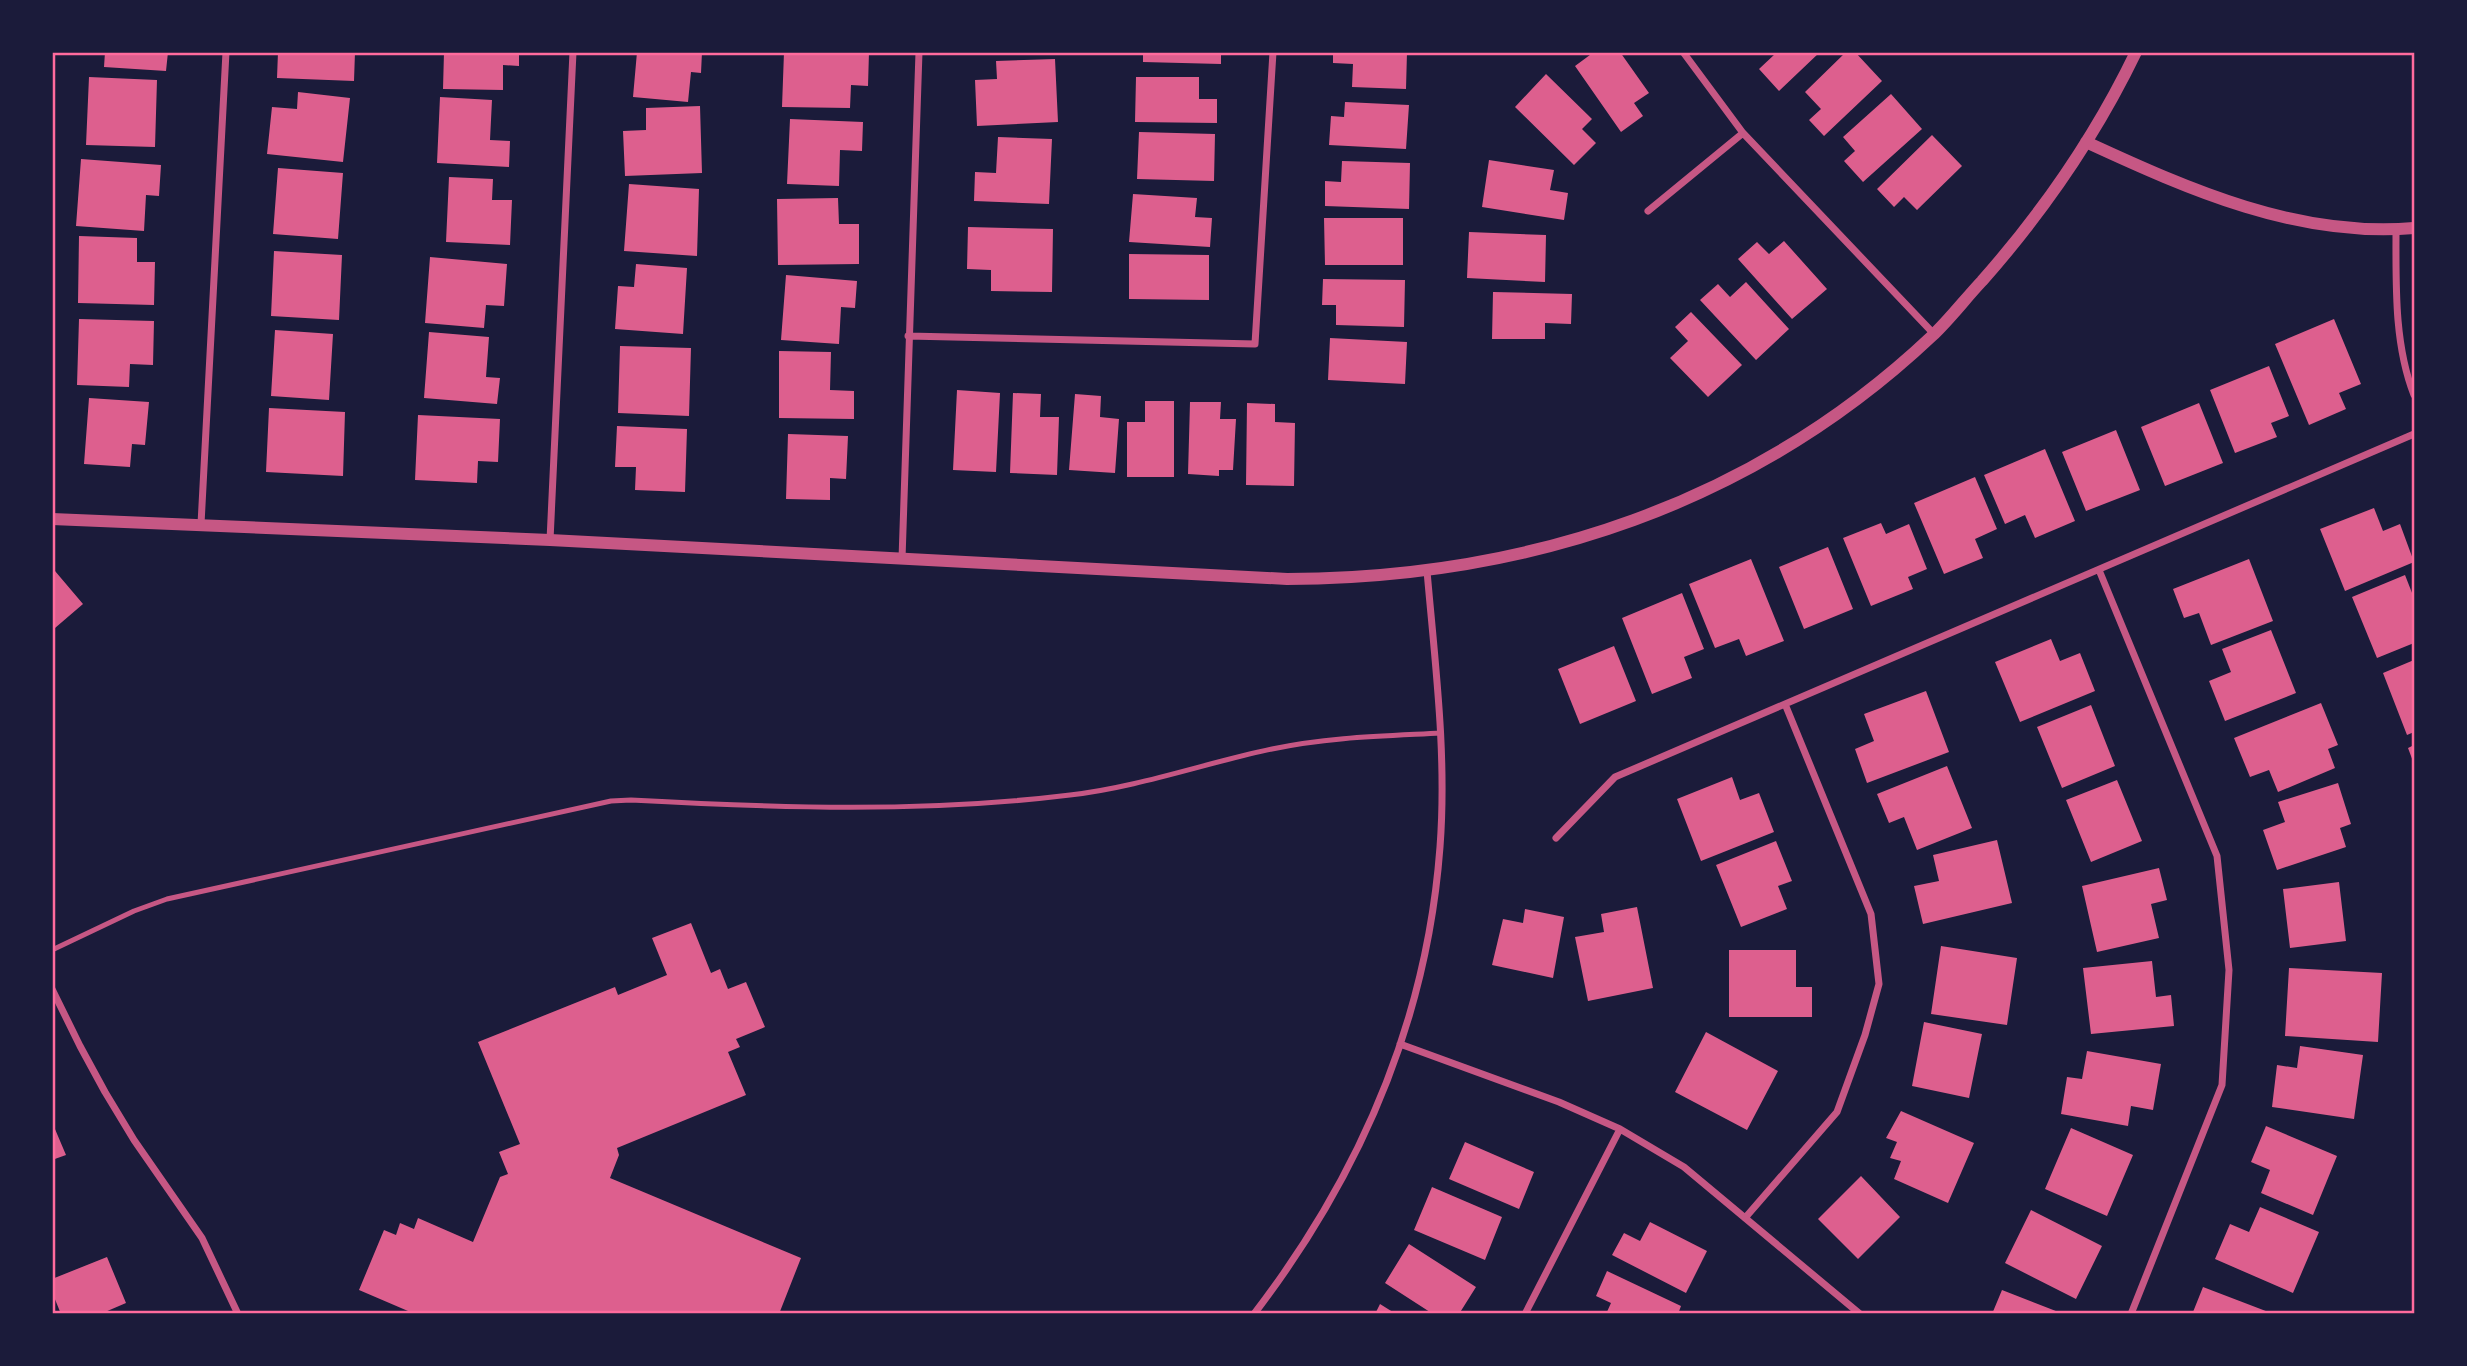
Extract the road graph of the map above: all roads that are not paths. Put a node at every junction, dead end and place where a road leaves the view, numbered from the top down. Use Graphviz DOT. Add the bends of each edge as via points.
graph roads {
  1 [pos="226,52"];
  2 [pos="573,52"];
  3 [pos="919,52"];
  4 [pos="1273,52"];
  5 [pos="1683,52"];
  6 [pos="2136,52"];
  7 [pos="1743,133"];
  8 [pos="2087,142"];
  9 [pos="1648,211"];
  10 [pos="2414,228"];
  11 [pos="2396,229"];
  12 [pos="1934,334"];
  13 [pos="908,337"];
  14 [pos="2414,395"];
  15 [pos="2414,434"];
  16 [pos="52,519"];
  17 [pos="201,524"];
  18 [pos="550,540"];
  19 [pos="902,560"];
  20 [pos="2099,570"];
  21 [pos="1427,571"];
  22 [pos="1785,705"];
  23 [pos="1441,733"];
  24 [pos="1556,838"];
  25 [pos="52,950"];
  26 [pos="52,989"];
  27 [pos="1400,1044"];
  28 [pos="1619,1129"];
  29 [pos="1745,1218"];
  30 [pos="238,1314"];
  31 [pos="1254,1314"];
  32 [pos="1525,1314"];
  33 [pos="1860,1314"];
  34 [pos="2131,1314"];
  1 -- 17 [label="street"];
  2 -- 18 [label="street"];
  3 -- 13 [label="street"];
  4 -- 13 [label="street" via="1255,344"];
  5 -- 7 [label="street"];
  6 -- 8 [label="street"];
  7 -- 9 [label="street"];
  7 -- 12 [label="street"];
  8 -- 11 [label="street" via="2155,174 2252,210 2296,221"];
  8 -- 12 [label="street" via="2023,235"];
  10 -- 11 [label="street"];
  11 -- 14 [label="street" via="2402,357"];
  12 -- 21 [label="street" via="1821,425 1698,494 1549,548"];
  13 -- 19 [label="street"];
  15 -- 20 [label="street"];
  16 -- 17 [label="street"];
  17 -- 18 [label="street"];
  18 -- 19 [label="street"];
  19 -- 21 [label="street" via="1287,579"];
  20 -- 22 [label="street"];
  20 -- 34 [label="street" via="2217,856 2230,970 2222,1085"];
  21 -- 23 [label="street"];
  22 -- 24 [label="street" via="1615,777"];
  22 -- 29 [label="street" via="1871,914 1880,984 1837,1112"];
  23 -- 25 [label="lane" via="1300,744 1108,789 994,803 794,808 611,801 167,899"];
  23 -- 27 [label="street" via="1440,847 1434,900"];
  26 -- 30 [label="street" via="105,1092 202,1238"];
  27 -- 28 [label="street"];
  27 -- 31 [label="street" via="1371,1122 1343,1179"];
  28 -- 29 [label="street" via="1685,1167"];
  28 -- 32 [label="street"];
  29 -- 33 [label="street"];
}
